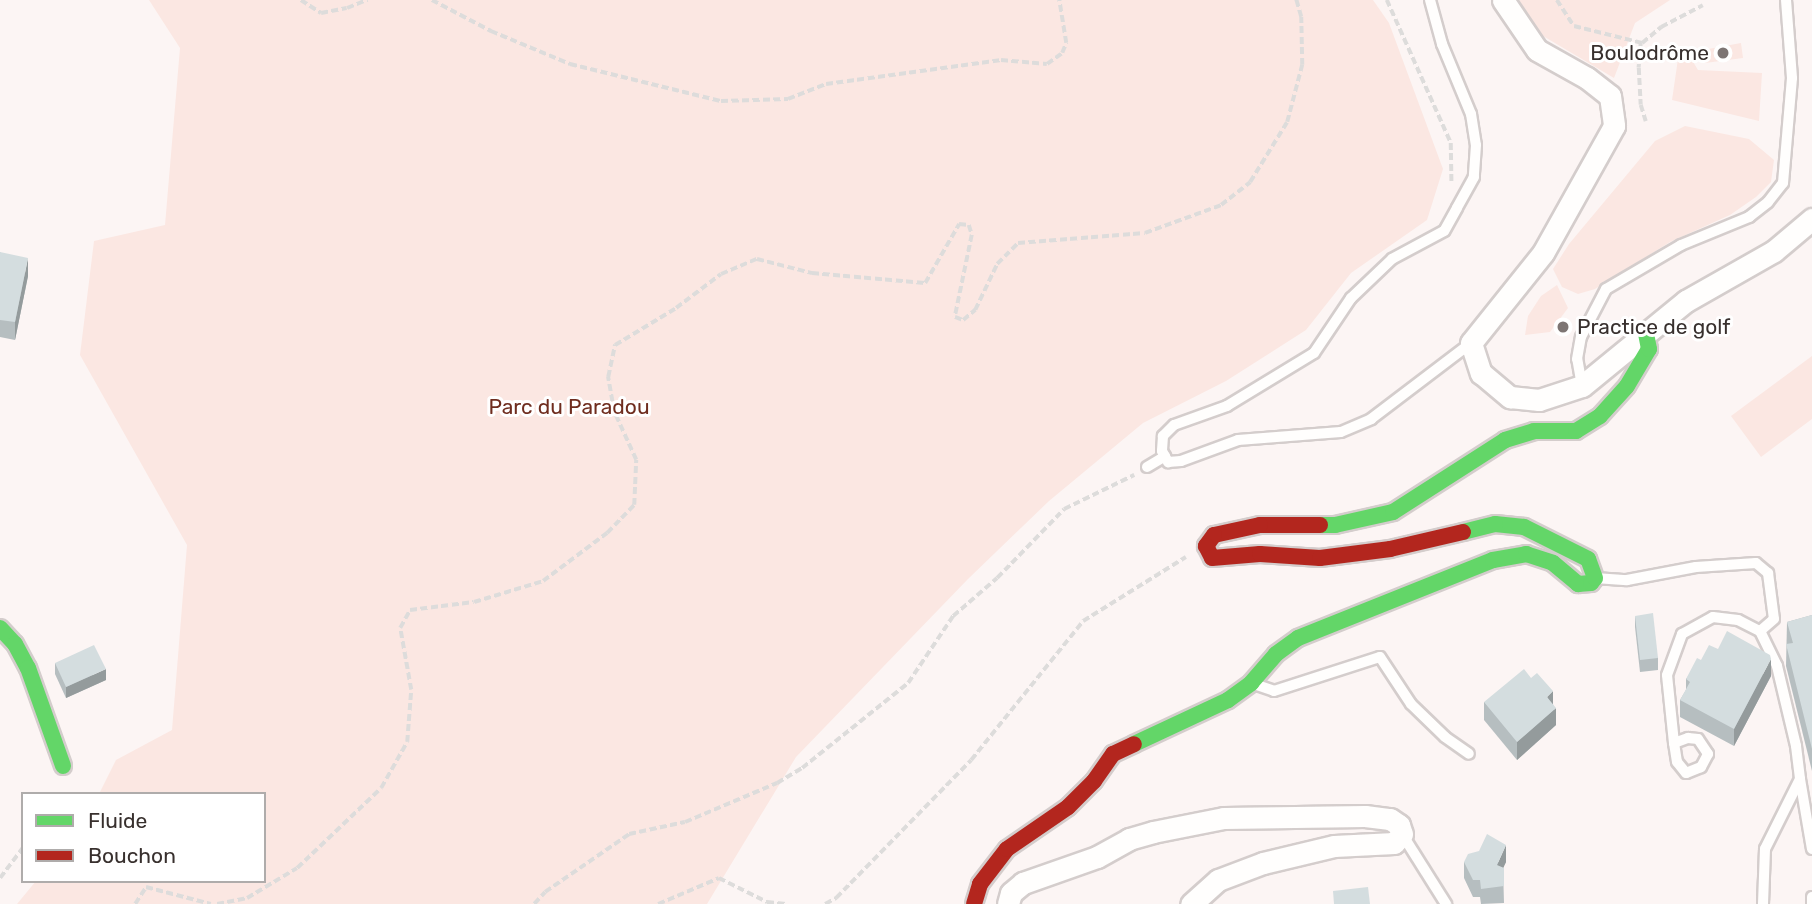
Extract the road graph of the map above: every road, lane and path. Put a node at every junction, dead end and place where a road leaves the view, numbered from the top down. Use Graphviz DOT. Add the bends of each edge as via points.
graph roads {
  1 [pos="301,0"];
  2 [pos="367,0"];
  3 [pos="432,0"];
  4 [pos="1059,0"];
  5 [pos="1296,0"];
  6 [pos="1387,0"];
  7 [pos="1430,0"];
  8 [pos="1503,0"];
  9 [pos="1557,0"];
  10 [pos="1786,0"];
  11 [pos="1703,5"];
  12 [pos="1641,43"];
  13 [pos="1646,121"];
  14 [pos="1457,208"];
  15 [pos="1812,219"];
  16 [pos="1646,334"];
  17 [pos="1471,343"];
  18 [pos="1581,386"];
  19 [pos="1165,456"];
  20 [pos="1147,467"];
  21 [pos="1206,546"];
  22 [pos="1595,578"];
  23 [pos="0,628"];
  24 [pos="1760,631"];
  25 [pos="1251,683"];
  26 [pos="1674,743"];
  27 [pos="1469,754"];
  28 [pos="62,765"];
  29 [pos="1800,779"];
  30 [pos="1402,834"];
  31 [pos="1812,849"];
  32 [pos="21,851"];
  33 [pos="0,878"];
  34 [pos="1812,897"];
  35 [pos="135,904"];
  36 [pos="211,904"];
  37 [pos="217,904"];
  38 [pos="534,904"];
  39 [pos="657,904"];
  40 [pos="786,904"];
  41 [pos="825,904"];
  42 [pos="974,904"];
  43 [pos="1008,904"];
  44 [pos="1191,904"];
  45 [pos="1446,904"];
  46 [pos="1763,904"];
  47 [pos="1812,904"];
  1 -- 2 [label="path" via="321,13"];
  3 -- 4 [label="path" via="570,64 721,102 788,100 826,84 1001,60 1047,64 1062,53 1066,43"];
  5 -- 37 [label="path" via="1302,65 1287,122 1250,181 1221,205 1145,233 1018,243 997,264 975,310 963,320 955,317 972,235 969,225 958,224 925,283 812,272 757,259 721,274 615,345 608,377 614,412 636,460 634,505 607,533 543,581 474,602 410,610 400,628 411,690 407,742 381,788 297,868 247,898"];
  6 -- 14 [label="path" via="1451,143"];
  7 -- 14 [label="lane" via="1442,44 1471,114 1476,145 1474,177"];
  8 -- 17 [label="street" via="1537,50 1609,96 1614,126 1543,253"];
  9 -- 12 [label="path" via="1574,26"];
  10 -- 18 [label="lane" via="1792,78 1783,183 1769,202 1749,216 1681,245 1606,289 1581,337 1577,359"];
  11 -- 12 [label="path"];
  12 -- 13 [label="path" via="1641,105"];
  14 -- 19 [label="lane" via="1444,231 1392,259 1351,298 1314,353 1227,406 1174,425 1163,436"];
  15 -- 16 [label="street" via="1774,251 1686,301"];
  16 -- 18 [label="street"];
  16 -- 21 [label="street" via="1649,349 1628,387 1600,416 1576,431 1534,431 1506,440 1393,512 1335,525 1260,525 1214,536"];
  17 -- 18 [label="street" via="1481,373 1510,397 1539,400"];
  17 -- 19 [label="lane" via="1371,419 1341,432 1238,440 1181,461 1168,462"];
  19 -- 20 [label="lane"];
  20 -- 38 [label="path" via="1064,509 953,616 908,683 802,768 685,822 629,834"];
  21 -- 22 [label="street" via="1212,558 1260,554 1320,558 1390,549 1495,524 1524,527 1588,559"];
  21 -- 41 [label="path" via="1083,621 971,760"];
  22 -- 24 [label="lane" via="1627,580 1696,567 1756,563 1768,573 1774,619"];
  22 -- 25 [label="street" via="1578,584 1553,563 1526,554 1493,561 1298,638 1276,654"];
  23 -- 28 [label="street" via="28,668"];
  24 -- 26 [label="lane" via="1738,620 1713,617 1682,634 1667,675"];
  24 -- 29 [label="lane" via="1777,666"];
  25 -- 27 [label="lane" via="1274,691 1380,657 1410,704"];
  25 -- 42 [label="street" via="1228,700 1113,754 1068,807 1007,849 980,884"];
  29 -- 31 [label="lane"];
  29 -- 46 [label="lane" via="1765,849"];
  30 -- 43 [label="street" via="1390,819 1365,816 1212,821 1129,839 1097,857 1023,883 1011,893"];
  30 -- 44 [label="street" via="1394,843 1334,846 1263,863 1218,880"];
  30 -- 45 [label="lane"];
  32 -- 33 [label="path"];
  34 -- 47 [label="lane"];
  35 -- 36 [label="path" via="146,887"];
  39 -- 40 [label="path" via="719,878 767,902"];
}
